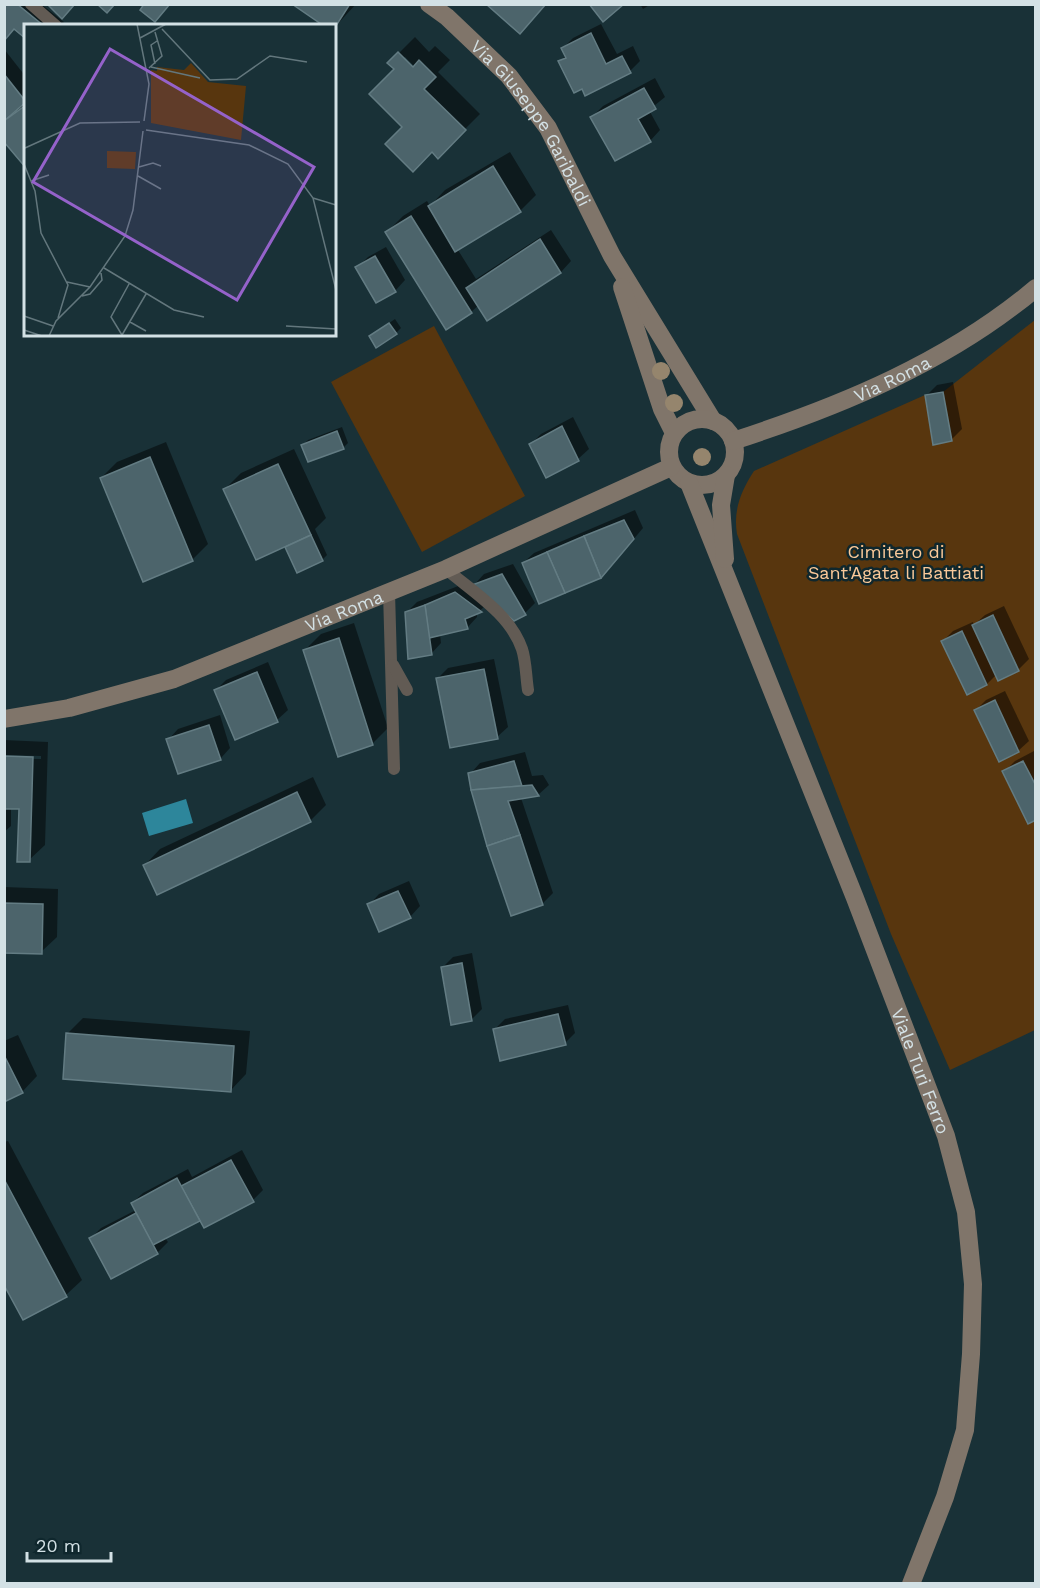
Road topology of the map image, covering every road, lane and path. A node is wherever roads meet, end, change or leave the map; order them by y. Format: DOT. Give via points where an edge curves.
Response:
graph roads {
  1 [pos="31,4"];
  2 [pos="429,4"];
  3 [pos="54,24"];
  4 [pos="612,256"];
  5 [pos="1035,288"];
  6 [pos="713,421"];
  7 [pos="674,433"];
  8 [pos="733,441"];
  9 [pos="671,467"];
  10 [pos="726,476"];
  11 [pos="689,483"];
  12 [pos="446,569"];
  13 [pos="726,576"];
  14 [pos="389,592"];
  15 [pos="392,661"];
  16 [pos="407,690"];
  17 [pos="528,690"];
  18 [pos="4,719"];
  19 [pos="394,769"];
  20 [pos="911,1584"];
  1 -- 3 [label="lane"];
  2 -- 4 [label="main road, Via Giuseppe Garibaldi" via="501,68 529,101 548,128"];
  4 -- 6 [label="main road"];
  4 -- 7 [label="main road" via="662,410"];
  5 -- 8 [label="main road, Via Roma" via="1002,316 932,360"];
  6 -- 7 [label="main road" via="687,422"];
  6 -- 8 [label="main road"];
  7 -- 9 [label="main road" via="668,450"];
  8 -- 10 [label="main road" via="734,459"];
  9 -- 11 [label="main road"];
  9 -- 12 [label="main road, Via Roma"];
  10 -- 11 [label="main road" via="712,484"];
  10 -- 13 [label="main road" via="721,505"];
  11 -- 13 [label="main road, Viale Turi Ferro"];
  12 -- 14 [label="main road, Via Roma"];
  12 -- 17 [label="lane" via="505,619 516,634 523,651"];
  13 -- 20 [label="main road, Viale Turi Ferro" via="946,1137 966,1212 973,1284 965,1430 934,1528"];
  14 -- 15 [label="lane"];
  14 -- 18 [label="main road, Via Roma" via="174,679 69,708"];
  15 -- 16 [label="lane"];
  15 -- 19 [label="lane"];
}
